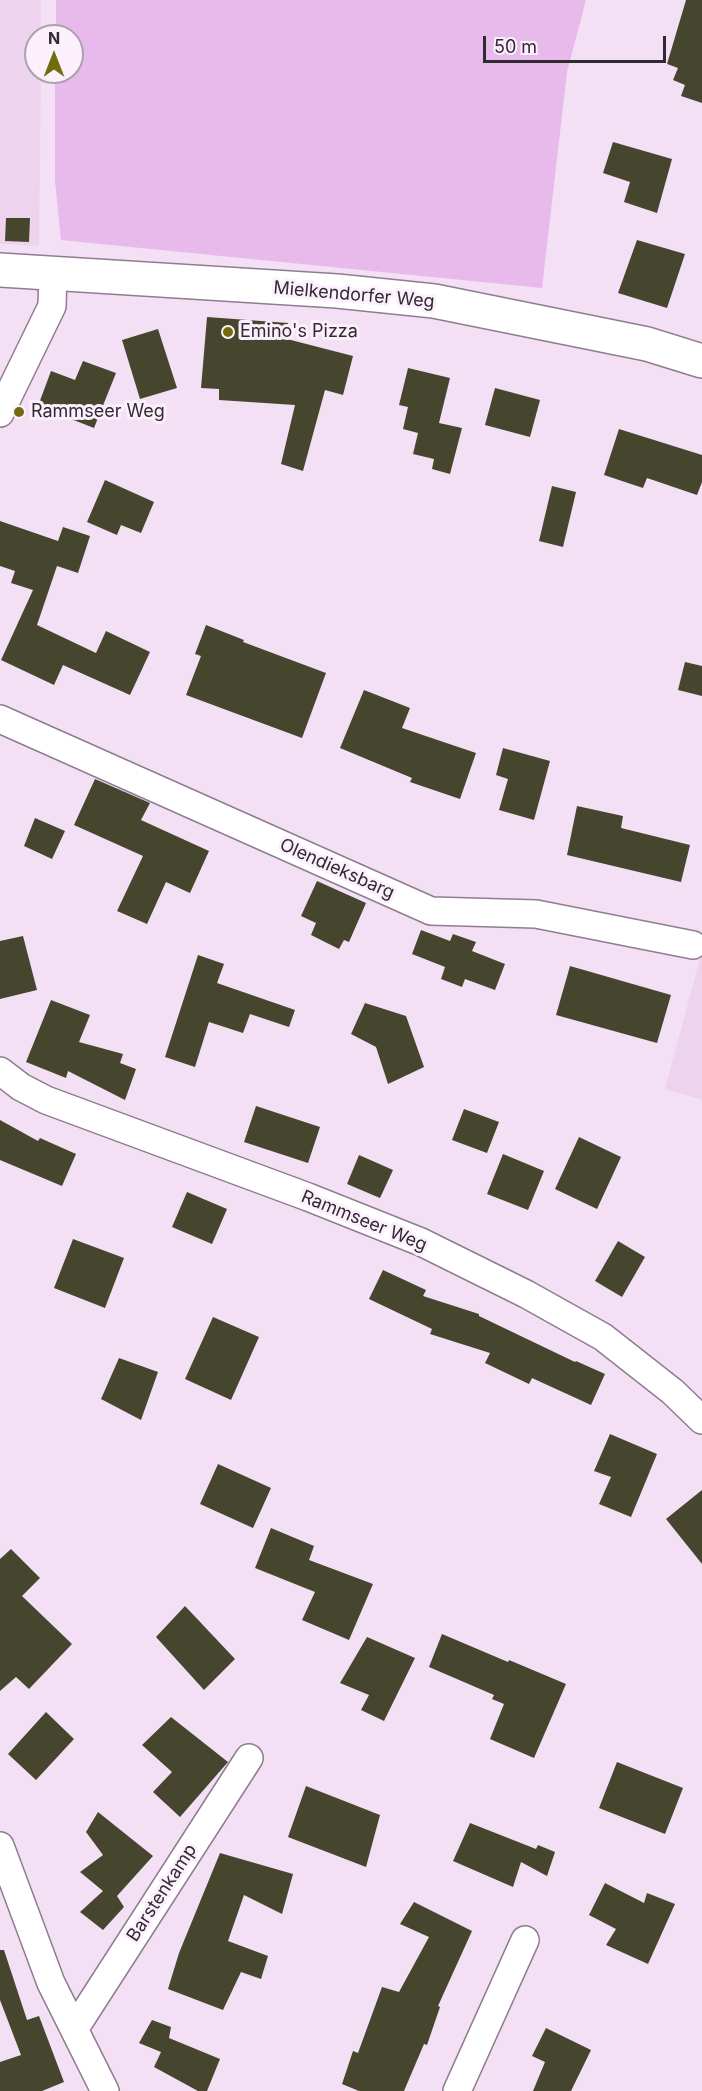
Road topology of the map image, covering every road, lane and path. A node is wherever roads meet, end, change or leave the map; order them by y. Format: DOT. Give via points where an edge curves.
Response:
graph roads {
  1 [pos="0,270"];
  2 [pos="53,273"];
  3 [pos="702,360"];
  4 [pos="0,413"];
  5 [pos="0,719"];
  6 [pos="693,945"];
  7 [pos="0,1071"];
  8 [pos="702,1420"];
  9 [pos="249,1758"];
  10 [pos="0,1846"];
  11 [pos="525,1940"];
  12 [pos="75,2028"];
  13 [pos="105,2091"];
  14 [pos="457,2091"];
  1 -- 2 [label="street, Mielkendorfer Weg"];
  2 -- 3 [label="street, Mielkendorfer Weg" via="434,301 636,342"];
  2 -- 4 [label="street" via="52,306"];
  5 -- 6 [label="street, Olendieksbarg" via="431,911 536,914"];
  7 -- 8 [label="street, Rammseer Weg" via="46,1100 421,1242 526,1294 603,1337"];
  9 -- 12 [label="street, Barstenkamp"];
  10 -- 12 [label="street" via="51,1983"];
  11 -- 14 [label="street"];
  12 -- 13 [label="street"];
}
